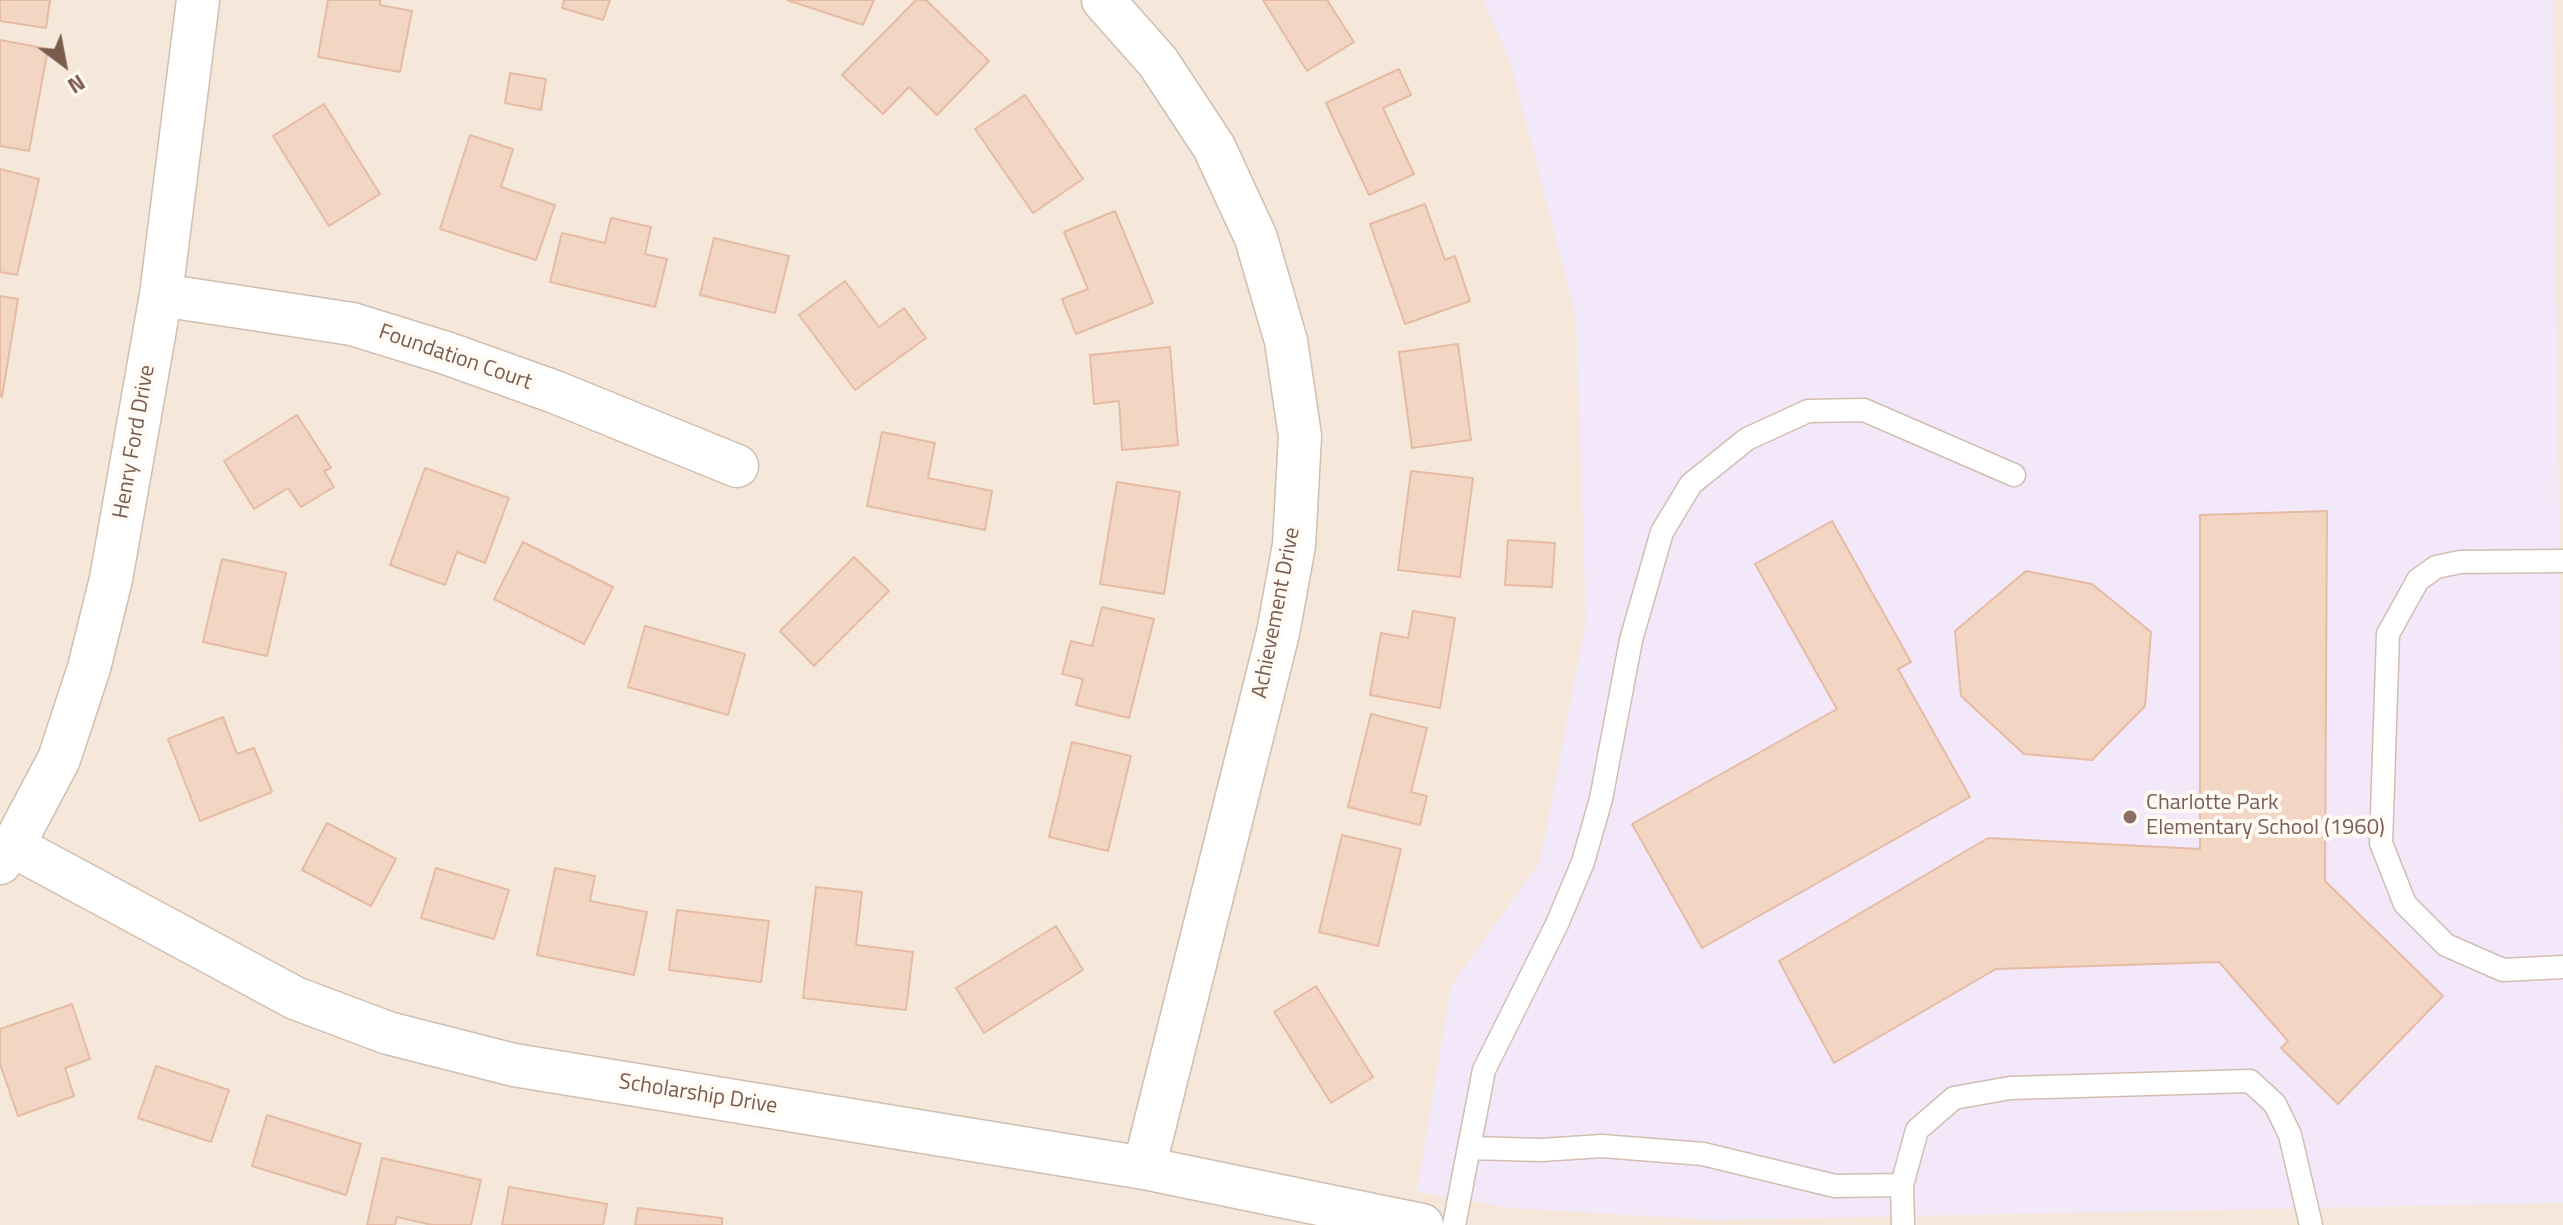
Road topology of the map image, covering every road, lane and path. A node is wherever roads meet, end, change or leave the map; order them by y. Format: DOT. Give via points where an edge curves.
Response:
graph roads {
  1 [pos="198,0"];
  2 [pos="1103,0"];
  3 [pos="161,295"];
  4 [pos="737,466"];
  5 [pos="2014,475"];
  6 [pos="2563,561"];
  7 [pos="6,855"];
  8 [pos="2563,967"];
  9 [pos="1469,1148"];
  10 [pos="1144,1168"];
  11 [pos="1902,1185"];
  12 [pos="1422,1225"];
  13 [pos="1454,1225"];
  14 [pos="1903,1225"];
  15 [pos="2311,1225"];
  1 -- 3 [label="street, Henry Ford Drive"];
  2 -- 10 [label="street, Achievement Drive" via="1158,62 1206,135 1256,238 1286,341 1300,436 1294,545 1278,633"];
  3 -- 4 [label="street, Foundation Court" via="352,324 555,392"];
  3 -- 7 [label="street, Henry Ford Drive" via="111,579 89,668 59,759"];
  5 -- 9 [label="lane" via="1864,410 1808,411 1747,439 1691,484 1662,532 1631,640 1601,799 1583,862 1484,1070"];
  6 -- 8 [label="lane" via="2460,562 2436,567 2418,580 2388,634 2381,843 2405,904 2446,945 2503,970"];
  7 -- 10 [label="street, Scholarship Drive" via="295,998 388,1033 514,1065"];
  9 -- 11 [label="lane" via="1602,1146 1703,1154 1835,1186"];
  9 -- 13 [label="lane"];
  10 -- 12 [label="street, Scholarship Drive"];
  11 -- 14 [label="lane"];
  11 -- 15 [label="lane" via="1917,1130 1954,1098 2010,1088 2250,1081 2275,1104 2290,1135"];
}
